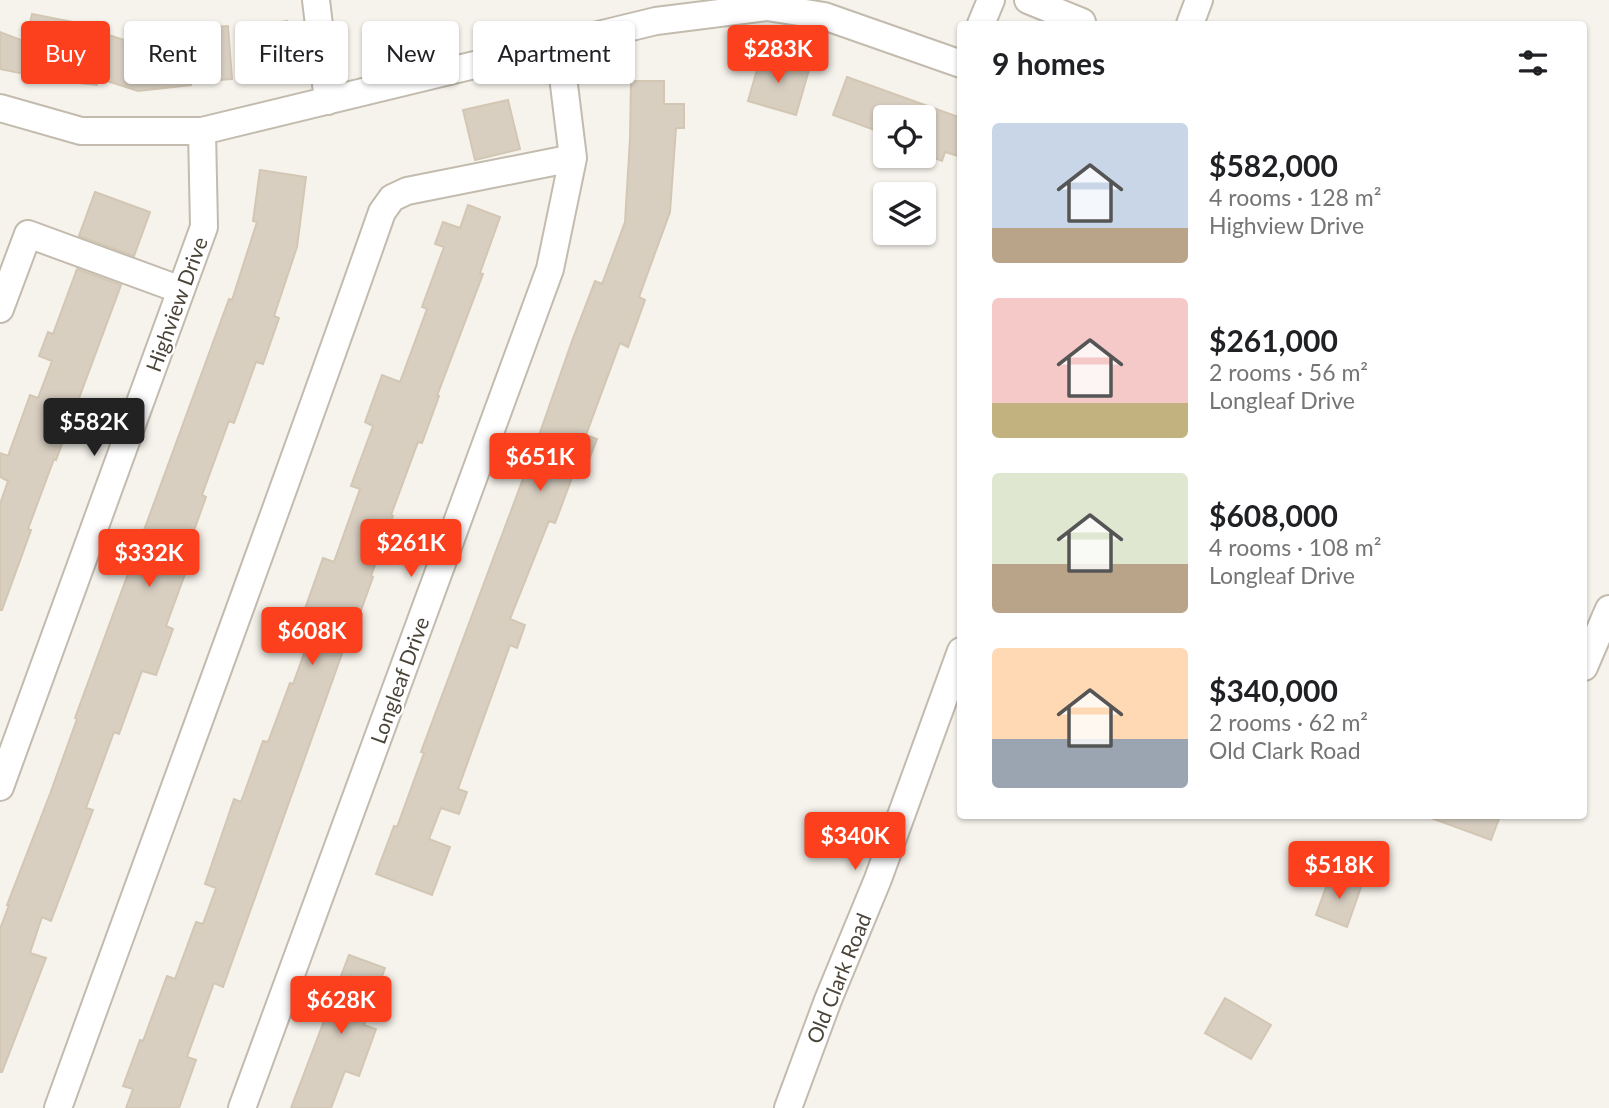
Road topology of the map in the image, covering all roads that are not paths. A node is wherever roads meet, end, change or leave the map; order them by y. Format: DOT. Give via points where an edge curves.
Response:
graph roads {
  1 [pos="316,0"];
  2 [pos="991,0"];
  3 [pos="1028,0"];
  4 [pos="1199,0"];
  5 [pos="746,5"];
  6 [pos="982,21"];
  7 [pos="1080,21"];
  8 [pos="1191,21"];
  9 [pos="635,26"];
  10 [pos="957,63"];
  11 [pos="473,65"];
  12 [pos="564,84"];
  13 [pos="328,101"];
  14 [pos="0,108"];
  15 [pos="202,131"];
  16 [pos="573,158"];
  17 [pos="181,290"];
  18 [pos="0,309"];
  19 [pos="1609,609"];
  20 [pos="1587,660"];
  21 [pos="957,662"];
  22 [pos="0,787"];
  23 [pos="58,1108"];
  24 [pos="242,1108"];
  25 [pos="788,1108"];
  1 -- 13 [label="street"];
  2 -- 6 [label="street"];
  3 -- 7 [label="street"];
  4 -- 8 [label="street"];
  5 -- 9 [label="street"];
  5 -- 10 [label="street" via="824,16"];
  11 -- 13 [label="street"];
  12 -- 16 [label="street, Longleaf Drive"];
  13 -- 15 [label="street"];
  14 -- 15 [label="street" via="81,131"];
  15 -- 17 [label="street, Highview Drive" via="204,227"];
  16 -- 23 [label="street" via="407,191 392,198 382,212"];
  16 -- 24 [label="street, Longleaf Drive" via="550,269"];
  17 -- 18 [label="street" via="28,234"];
  17 -- 22 [label="street, Highview Drive"];
  19 -- 20 [label="street"];
  21 -- 25 [label="street, Old Clark Road"];
}
